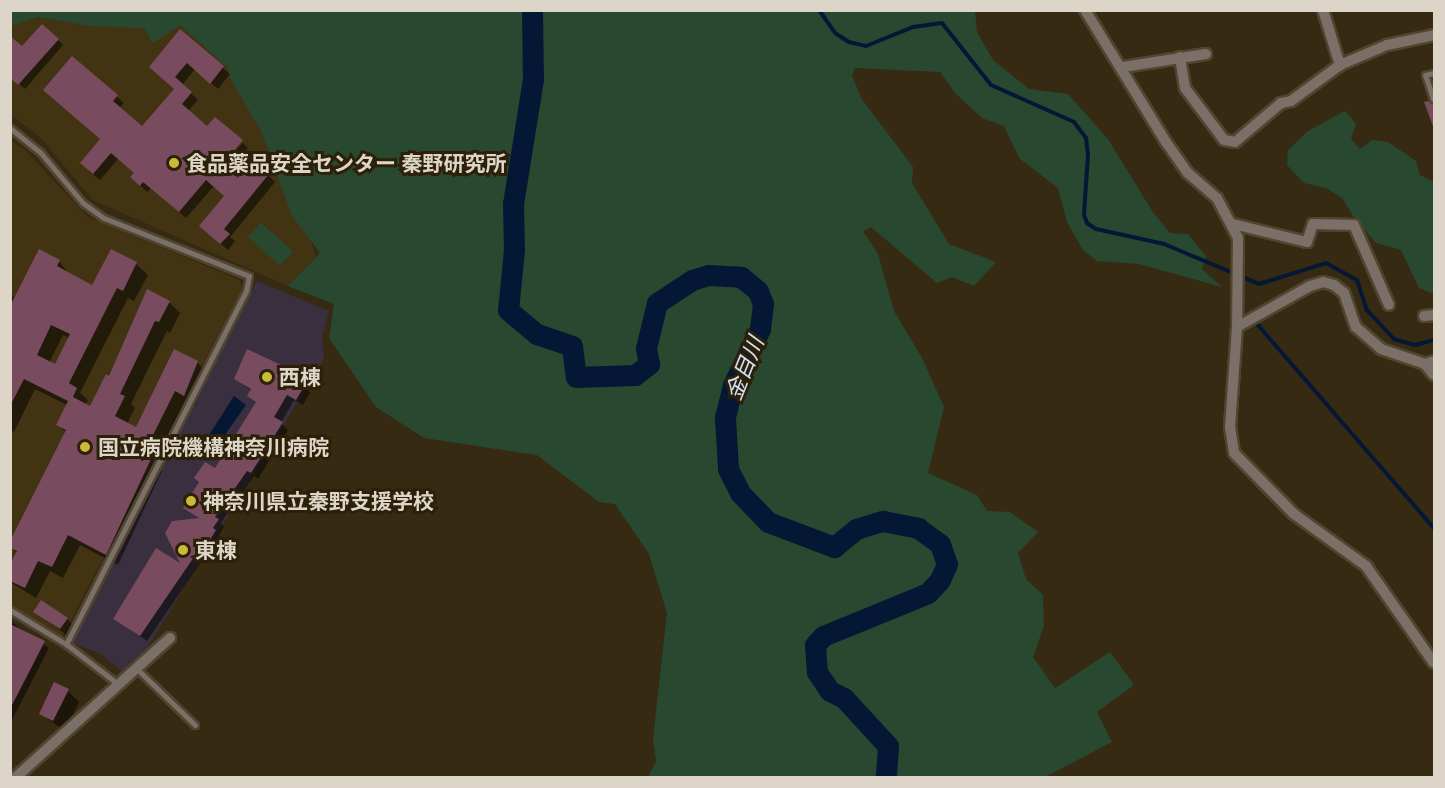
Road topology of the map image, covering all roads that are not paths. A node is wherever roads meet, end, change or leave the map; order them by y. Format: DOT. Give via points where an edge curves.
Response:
graph roads {
  1 [pos="1085,10"];
  2 [pos="1323,10"];
  3 [pos="1330,10"];
  4 [pos="1328,26"];
  5 [pos="1434,35"];
  6 [pos="1206,54"];
  7 [pos="1180,57"];
  8 [pos="1340,65"];
  9 [pos="1123,67"];
  10 [pos="1434,73"];
  11 [pos="1433,99"];
  12 [pos="10,128"];
  13 [pos="1233,224"];
  14 [pos="1389,305"];
  15 [pos="1237,327"];
  16 [pos="1430,362"];
  17 [pos="1434,375"];
  18 [pos="10,610"];
  19 [pos="170,638"];
  20 [pos="66,644"];
  21 [pos="1434,663"];
  22 [pos="136,668"];
  23 [pos="118,684"];
  24 [pos="195,725"];
  25 [pos="15,777"];
  1 -- 9 [label="street"];
  2 -- 4 [label="street"];
  3 -- 4 [label="street" via="1334,24"];
  4 -- 8 [label="street"];
  5 -- 8 [label="street" via="1387,45"];
  6 -- 7 [label="street"];
  7 -- 8 [label="street" via="1185,88 1224,140 1234,142 1281,103 1291,101"];
  7 -- 9 [label="street"];
  9 -- 13 [label="street" via="1182,165 1217,198"];
  10 -- 11 [label="lane" via="1425,75"];
  12 -- 20 [label="lane" via="40,152 83,203 104,218 249,276 246,291"];
  13 -- 14 [label="street" via="1307,242 1313,224 1354,225"];
  13 -- 15 [label="street" via="1239,264"];
  15 -- 16 [label="street" via="1310,285 1323,282 1344,293 1348,314 1356,327 1381,349"];
  15 -- 21 [label="street" via="1230,427 1234,453 1240,454 1294,514 1366,566"];
  16 -- 17 [label="street"];
  18 -- 20 [label="lane"];
  19 -- 22 [label="street"];
  20 -- 23 [label="lane"];
  22 -- 23 [label="street"];
  22 -- 24 [label="lane"];
  23 -- 25 [label="street"];
}
